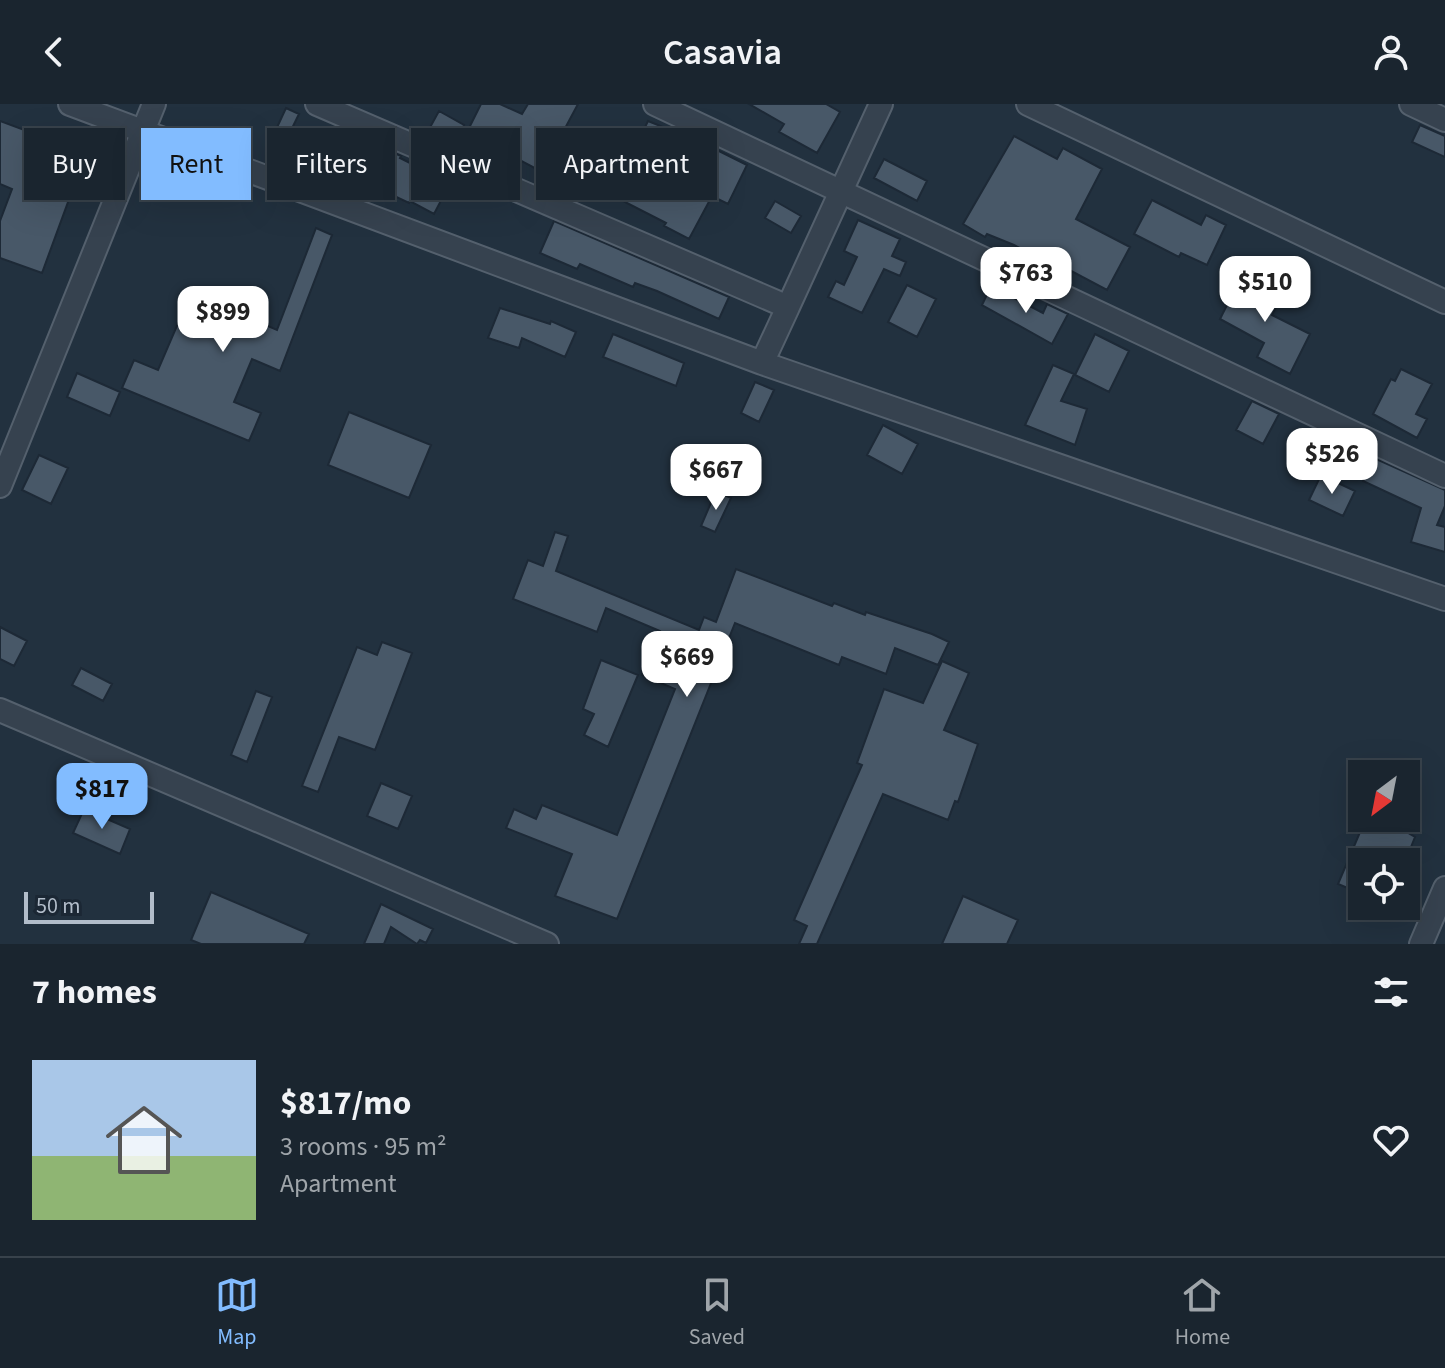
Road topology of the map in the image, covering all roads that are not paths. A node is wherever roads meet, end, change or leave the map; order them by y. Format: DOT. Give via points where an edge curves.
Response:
graph roads {
  1 [pos="70,104"];
  2 [pos="154,104"];
  3 [pos="317,104"];
  4 [pos="655,104"];
  5 [pos="881,104"];
  6 [pos="1028,104"];
  7 [pos="1411,104"];
  8 [pos="1445,120"];
  9 [pos="145,128"];
  10 [pos="141,131"];
  11 [pos="141,137"];
  12 [pos="251,172"];
  13 [pos="840,193"];
  14 [pos="1445,302"];
  15 [pos="788,307"];
  16 [pos="762,363"];
  17 [pos="1445,476"];
  18 [pos="0,486"];
  19 [pos="1445,599"];
  20 [pos="0,710"];
  21 [pos="1445,888"];
  22 [pos="547,944"];
  23 [pos="1421,944"];
  1 -- 10 [label="street"];
  2 -- 9 [label="street"];
  3 -- 15 [label="street"];
  4 -- 13 [label="street"];
  5 -- 13 [label="street"];
  6 -- 14 [label="street"];
  7 -- 8 [label="street"];
  11 -- 18 [label="street"];
  12 -- 16 [label="street"];
  13 -- 15 [label="street"];
  13 -- 17 [label="street"];
  15 -- 16 [label="street"];
  16 -- 19 [label="street"];
  20 -- 22 [label="street"];
  21 -- 23 [label="street"];
}
